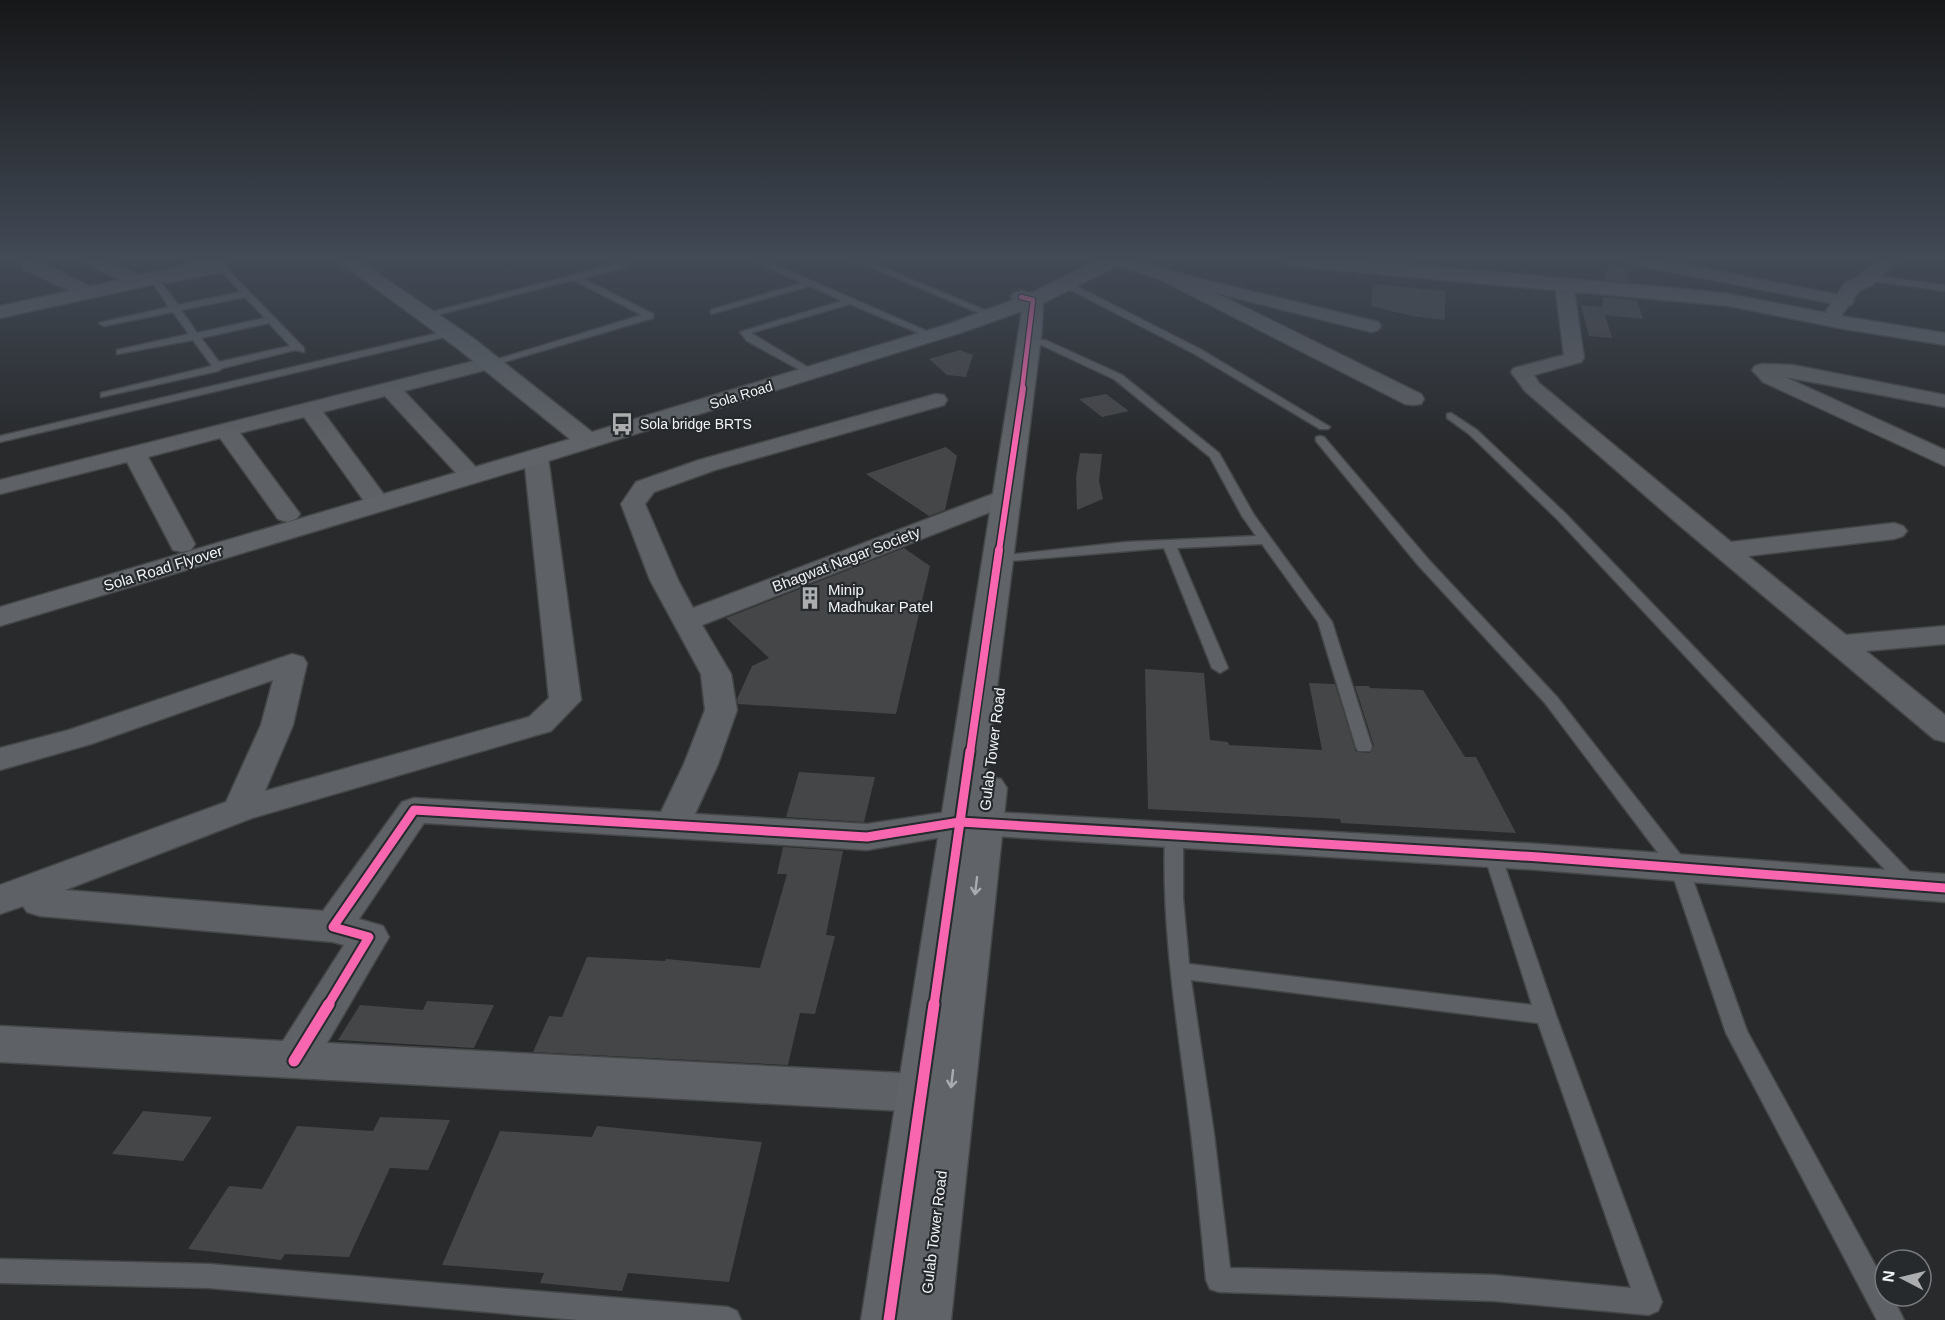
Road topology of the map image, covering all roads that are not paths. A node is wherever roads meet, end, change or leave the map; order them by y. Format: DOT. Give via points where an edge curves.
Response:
graph roads {
  1 [pos="111,322"];
  2 [pos="187,322"];
  3 [pos="263,322"];
  4 [pos="272,322"];
  5 [pos="435,322"];
  6 [pos="631,322"];
  7 [pos="781,322"];
  8 [pos="900,322"];
  9 [pos="953,322"];
  10 [pos="972,322"];
  11 [pos="1033,322"];
  12 [pos="1041,322"];
  13 [pos="1144,322"];
  14 [pos="1258,322"];
  15 [pos="1353,322"];
  16 [pos="1570,322"];
  17 [pos="1872,322"];
  18 [pos="1879,322"];
  19 [pos="104,323"];
  20 [pos="1371,326"];
  21 [pos="924,332"];
  22 [pos="451,333"];
  23 [pos="1945,334"];
  24 [pos="197,336"];
  25 [pos="1945,339"];
  26 [pos="1042,342"];
  27 [pos="121,352"];
  28 [pos="490,363"];
  29 [pos="217,366"];
  30 [pos="804,368"];
  31 [pos="390,388"];
  32 [pos="105,394"];
  33 [pos="1413,399"];
  34 [pos="936,400"];
  35 [pos="1945,401"];
  36 [pos="310,409"];
  37 [pos="1451,416"];
  38 [pos="226,430"];
  39 [pos="583,438"];
  40 [pos="0,439"];
  41 [pos="134,453"];
  42 [pos="536,457"];
  43 [pos="1945,459"];
  44 [pos="465,469"];
  45 [pos="0,487"];
  46 [pos="374,496"];
  47 [pos="1007,497"];
  48 [pos="325,514"];
  49 [pos="293,519"];
  50 [pos="1894,531"];
  51 [pos="1265,540"];
  52 [pos="182,544"];
  53 [pos="1169,544"];
  54 [pos="1726,551"];
  55 [pos="1015,558"];
  56 [pos="0,598"];
  57 [pos="0,603"];
  58 [pos="0,616"];
  59 [pos="685,621"];
  60 [pos="0,630"];
  61 [pos="1945,635"];
  62 [pos="1839,645"];
  63 [pos="1220,668"];
  64 [pos="1945,732"];
  65 [pos="1364,747"];
  66 [pos="0,759"];
  67 [pos="240,810"];
  68 [pos="972,823"];
  69 [pos="673,825"];
  70 [pos="1174,836"];
  71 [pos="1493,854"];
  72 [pos="1680,868"];
  73 [pos="1928,887"];
  74 [pos="0,900"];
  75 [pos="40,902"];
  76 [pos="333,927"];
  77 [pos="1179,971"];
  78 [pos="1546,1015"];
  79 [pos="0,1044"];
  80 [pos="294,1061"];
  81 [pos="922,1093"];
  82 [pos="0,1271"];
  83 [pos="728,1320"];
  84 [pos="890,1320"];
  85 [pos="923,1320"];
  86 [pos="1891,1320"];
  1 -- 19 [label="lane"];
  2 -- 24 [label="lane"];
  3 -- 24 [label="lane"];
  4 -- 29 [label="lane" via="298,349"];
  5 -- 22 [label="street"];
  6 -- 28 [label="lane"];
  7 -- 30 [label="lane" via="745,332 750,339"];
  8 -- 21 [label="lane"];
  9 -- 21 [label="street, Sola Road"];
  10 -- 39 [label="street, Sola Road"];
  11 -- 47 [label="street"];
  12 -- 26 [label="street, Gulab Tower Road"];
  13 -- 72 [label="lane" via="1257,385 1322,433 1423,562 1551,700"];
  14 -- 33 [label="street"];
  15 -- 20 [label="street"];
  16 -- 54 [label="street" via="1574,358 1521,372 1532,387"];
  17 -- 25 [label="street"];
  18 -- 23 [label="street"];
  21 -- 30 [label="street, Sola Road"];
  22 -- 28 [label="street"];
  22 -- 40 [label="lane"];
  24 -- 27 [label="lane"];
  24 -- 29 [label="lane"];
  26 -- 51 [label="lane" via="1118,377 1215,454"];
  26 -- 55 [label="street, Gulab Tower Road"];
  28 -- 31 [label="street"];
  28 -- 39 [label="street"];
  29 -- 32 [label="lane" via="203,373"];
  30 -- 39 [label="street, Sola Road"];
  31 -- 36 [label="street"];
  31 -- 44 [label="street"];
  34 -- 59 [label="street" via="707,465 645,487 633,504"];
  35 -- 43 [label="street" via="1793,371 1762,370 1770,378"];
  36 -- 38 [label="street"];
  36 -- 46 [label="street"];
  37 -- 73 [label="lane" via="1562,517"];
  38 -- 41 [label="street"];
  38 -- 49 [label="street"];
  39 -- 42 [label="street, Sola Road"];
  39 -- 44 [label="street, Sola Road"];
  41 -- 45 [label="street"];
  41 -- 52 [label="street"];
  42 -- 48 [label="street, Sola Road"];
  42 -- 67 [label="street" via="565,700 540,724"];
  44 -- 46 [label="street, Sola Road"];
  46 -- 48 [label="street, Sola Road"];
  47 -- 59 [label="street, Bhagwat Nagar Society"];
  47 -- 68 [label="street"];
  48 -- 49 [label="street"];
  48 -- 60 [label="street" via="297,537"];
  49 -- 52 [label="street"];
  49 -- 57 [label="street, Sola Road Flyover"];
  49 -- 58 [label="street, Sola Road Flyover"];
  50 -- 54 [label="street"];
  51 -- 53 [label="lane"];
  51 -- 65 [label="lane" via="1325,622"];
  52 -- 56 [label="street"];
  53 -- 55 [label="lane"];
  53 -- 63 [label="lane"];
  54 -- 62 [label="street"];
  55 -- 68 [label="street, Gulab Tower Road"];
  59 -- 69 [label="street" via="716,674 721,710"];
  61 -- 62 [label="street"];
  62 -- 64 [label="street"];
  66 -- 67 [label="street" via="80,736 292,663 277,725"];
  67 -- 74 [label="street"];
  68 -- 69 [label="street" via="867,837"];
  68 -- 70 [label="street"];
  68 -- 81 [label="street"];
  68 -- 85 [label="street, Gulab Tower Road, one-way"];
  69 -- 76 [label="street" via="414,810"];
  70 -- 71 [label="street"];
  70 -- 77 [label="lane" via="1172,865"];
  71 -- 72 [label="street"];
  71 -- 78 [label="lane"];
  72 -- 73 [label="street"];
  72 -- 86 [label="lane" via="1737,1033"];
  75 -- 76 [label="street"];
  76 -- 80 [label="street" via="369,937"];
  77 -- 78 [label="lane"];
  77 -- 78 [label="lane" via="1219,1280 1494,1288 1649,1302"];
  79 -- 80 [label="street"];
  80 -- 81 [label="street"];
  81 -- 84 [label="street"];
  82 -- 83 [label="lane" via="208,1276"];
}
